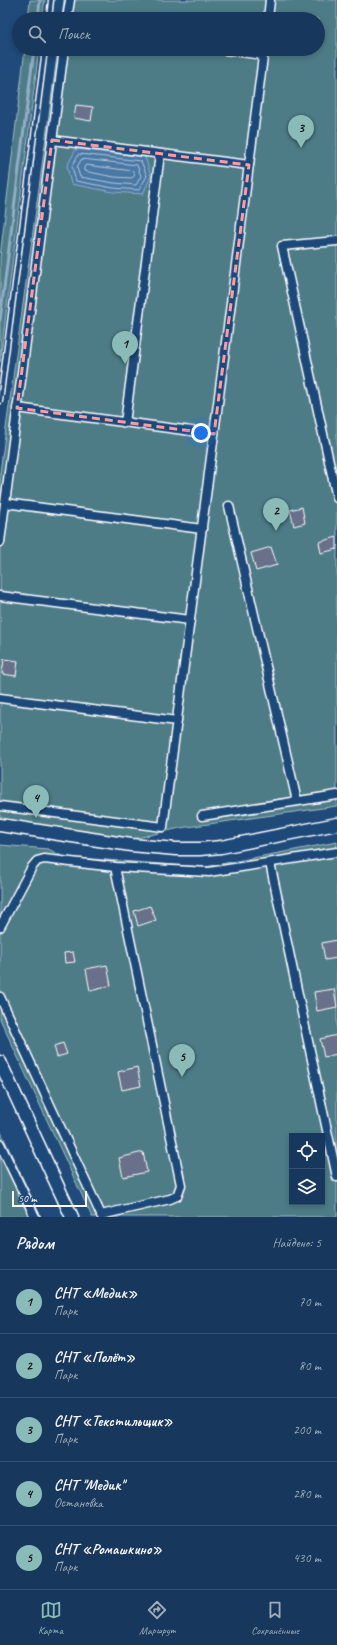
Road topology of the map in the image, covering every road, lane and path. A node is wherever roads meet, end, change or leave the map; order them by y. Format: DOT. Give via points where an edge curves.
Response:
graph roads {
  1 [pos="51,0"];
  2 [pos="70,0"];
  3 [pos="270,0"];
  4 [pos="50,12"];
  5 [pos="68,12"];
  6 [pos="269,12"];
  7 [pos="44,56"];
  8 [pos="63,56"];
  9 [pos="263,56"];
  10 [pos="52,140"];
  11 [pos="160,154"];
  12 [pos="249,165"];
  13 [pos="337,241"];
  14 [pos="0,400"];
  15 [pos="17,408"];
  16 [pos="126,423"];
  17 [pos="214,434"];
  18 [pos="337,498"];
  19 [pos="5,503"];
  20 [pos="229,506"];
  21 [pos="202,529"];
  22 [pos="0,542"];
  23 [pos="0,596"];
  24 [pos="190,620"];
  25 [pos="0,698"];
  26 [pos="177,721"];
  27 [pos="337,795"];
  28 [pos="297,801"];
  29 [pos="0,806"];
  30 [pos="202,816"];
  31 [pos="337,824"];
  32 [pos="0,825"];
  33 [pos="337,852"];
  34 [pos="270,863"];
  35 [pos="115,867"];
  36 [pos="0,927"];
  37 [pos="0,997"];
  38 [pos="0,1062"];
  39 [pos="0,1144"];
  40 [pos="337,1177"];
  41 [pos="101,1216"];
  42 [pos="34,1217"];
  43 [pos="72,1217"];
  1 -- 4 [label="lane"];
  2 -- 5 [label="street"];
  3 -- 6 [label="street"];
  7 -- 14 [label="lane"];
  8 -- 10 [label="street"];
  9 -- 12 [label="street"];
  10 -- 11 [label="street"];
  10 -- 15 [label="street"];
  11 -- 12 [label="street"];
  11 -- 16 [label="street"];
  12 -- 17 [label="street"];
  13 -- 18 [label="street" via="282,246"];
  15 -- 16 [label="street"];
  15 -- 19 [label="street"];
  16 -- 17 [label="street"];
  17 -- 21 [label="street"];
  19 -- 21 [label="street"];
  19 -- 22 [label="street"];
  20 -- 28 [label="street"];
  21 -- 24 [label="street"];
  23 -- 24 [label="street"];
  24 -- 26 [label="street"];
  25 -- 26 [label="street"];
  26 -- 29 [label="street" via="163,827"];
  27 -- 28 [label="street"];
  28 -- 30 [label="street"];
  31 -- 32 [label="street" via="200,849 131,845"];
  33 -- 34 [label="street"];
  34 -- 35 [label="street" via="209,872"];
  34 -- 40 [label="street"];
  35 -- 36 [label="street" via="51,859 37,862"];
  35 -- 41 [label="street" via="181,1185 177,1196 170,1199"];
  37 -- 41 [label="street"];
  38 -- 43 [label="street"];
  39 -- 42 [label="street"];
}
